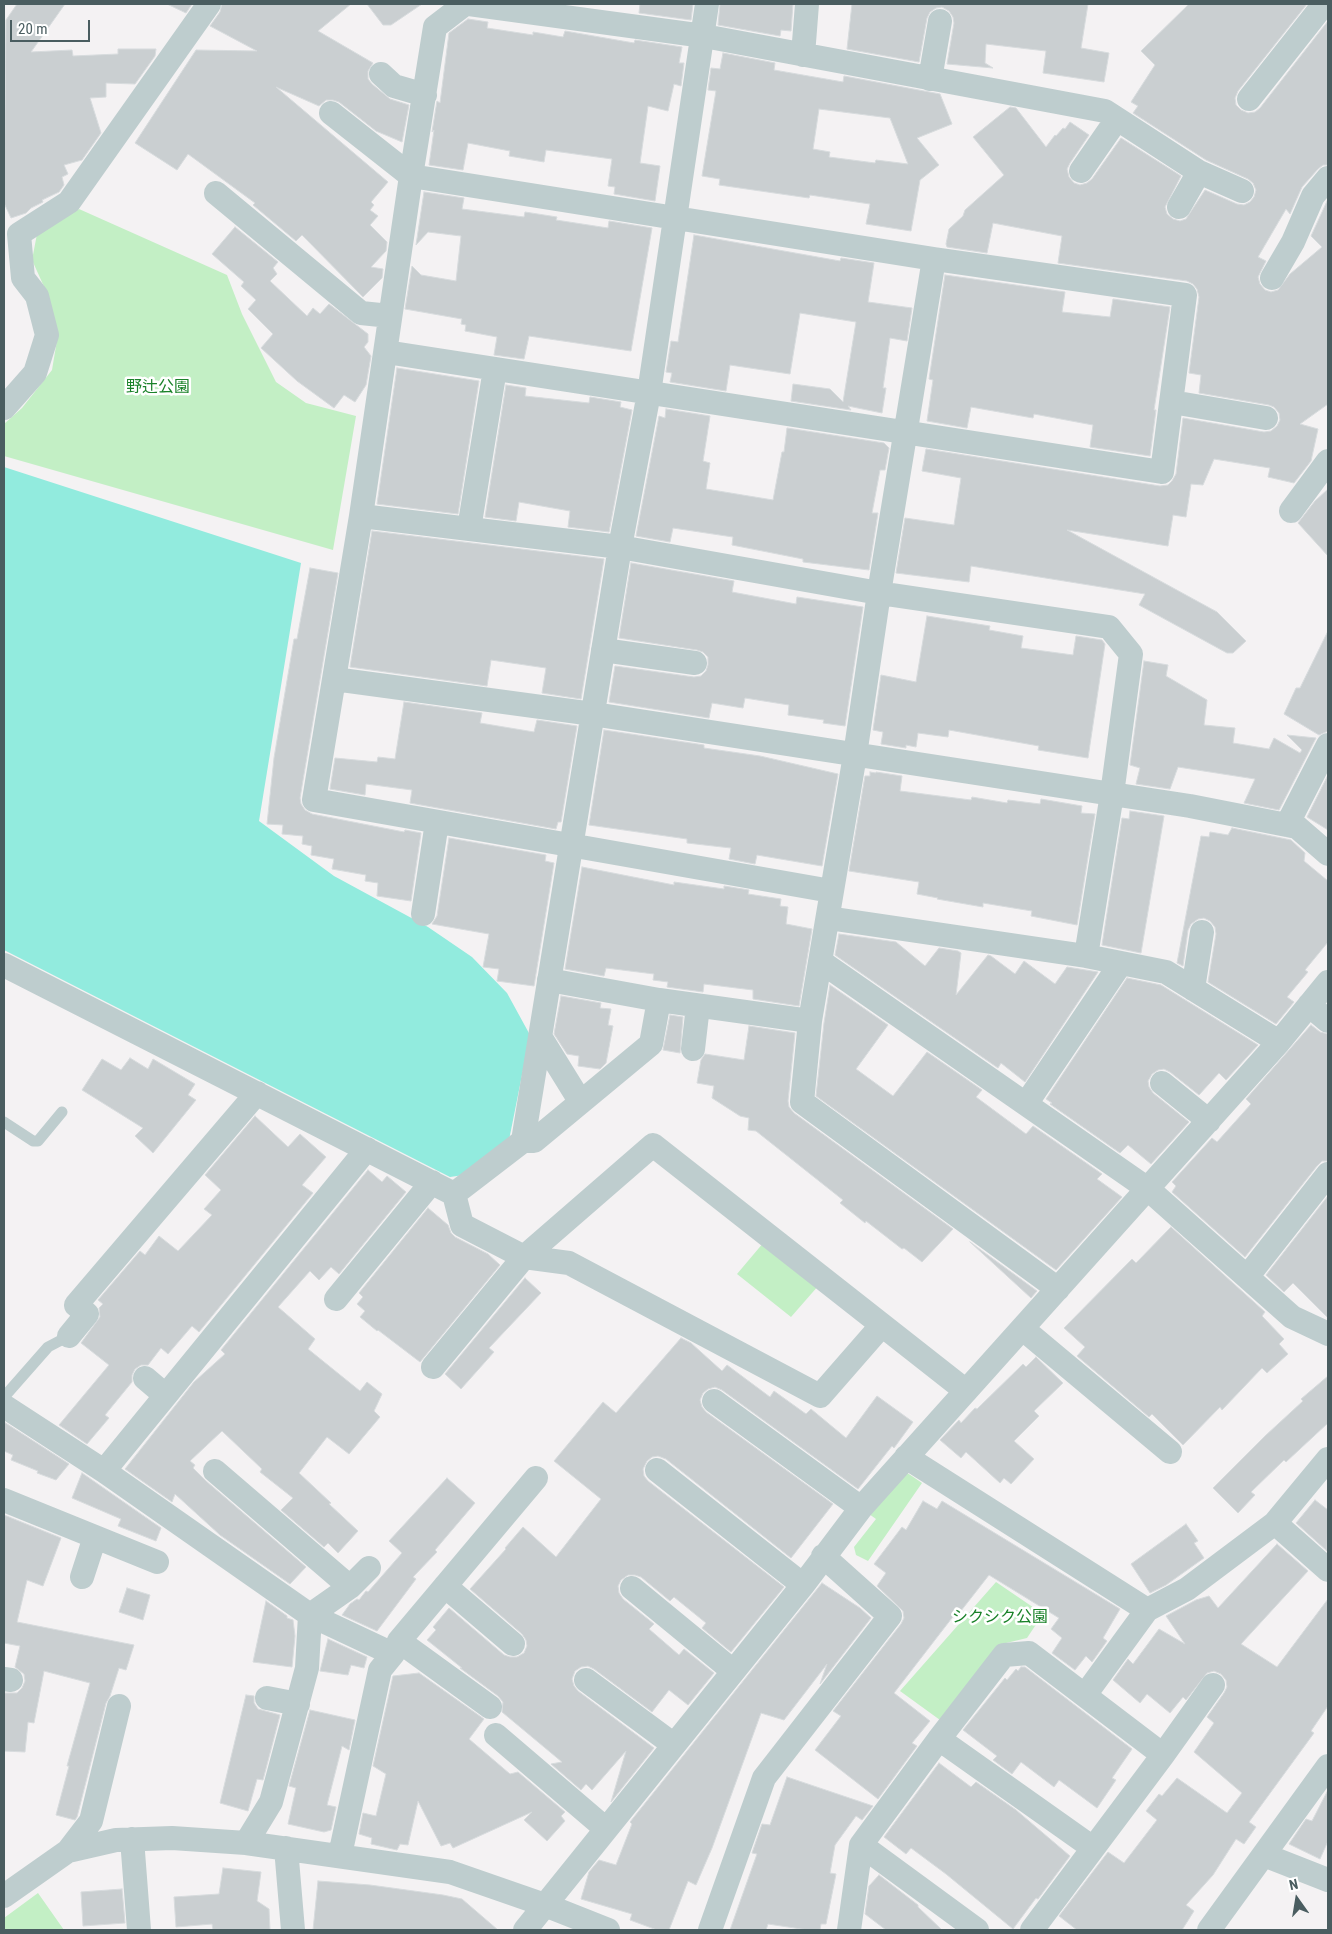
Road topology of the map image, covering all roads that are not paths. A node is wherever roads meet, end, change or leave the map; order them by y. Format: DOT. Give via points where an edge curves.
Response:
graph roads {
  1 [pos="209,4"];
  2 [pos="467,4"];
  3 [pos="707,4"];
  4 [pos="807,4"];
  5 [pos="1324,4"];
  6 [pos="940,21"];
  7 [pos="704,36"];
  8 [pos="803,55"];
  9 [pos="381,74"];
  10 [pos="930,79"];
  11 [pos="425,95"];
  12 [pos="1249,99"];
  13 [pos="331,113"];
  14 [pos="1117,119"];
  15 [pos="1080,171"];
  16 [pos="1199,172"];
  17 [pos="411,176"];
  18 [pos="1328,178"];
  19 [pos="1242,192"];
  20 [pos="216,193"];
  21 [pos="1179,207"];
  22 [pos="676,216"];
  23 [pos="12,239"];
  24 [pos="934,259"];
  25 [pos="1272,278"];
  26 [pos="390,316"];
  27 [pos="386,352"];
  28 [pos="495,369"];
  29 [pos="649,393"];
  30 [pos="1172,402"];
  31 [pos="4,408"];
  32 [pos="1266,418"];
  33 [pos="906,432"];
  34 [pos="1324,475"];
  35 [pos="1291,511"];
  36 [pos="361,516"];
  37 [pos="469,529"];
  38 [pos="620,547"];
  39 [pos="879,593"];
  40 [pos="603,650"];
  41 [pos="696,663"];
  42 [pos="334,679"];
  43 [pos="592,714"];
  44 [pos="1328,745"];
  45 [pos="855,755"];
  46 [pos="1112,794"];
  47 [pos="437,822"];
  48 [pos="1287,825"];
  49 [pos="571,846"];
  50 [pos="1328,854"];
  51 [pos="831,890"];
  52 [pos="422,914"];
  53 [pos="828,918"];
  54 [pos="1202,932"];
  55 [pos="1086,956"];
  56 [pos="820,961"];
  57 [pos="1121,963"];
  58 [pos="4,965"];
  59 [pos="549,980"];
  60 [pos="1328,982"];
  61 [pos="1193,989"];
  62 [pos="659,1000"];
  63 [pos="1310,1005"];
  64 [pos="698,1006"];
  65 [pos="810,1021"];
  66 [pos="1328,1022"];
  67 [pos="541,1038"];
  68 [pos="1279,1042"];
  69 [pos="693,1049"];
  70 [pos="1162,1083"];
  71 [pos="256,1093"];
  72 [pos="580,1101"];
  73 [pos="1026,1104"];
  74 [pos="62,1112"];
  75 [pos="1209,1121"];
  76 [pos="4,1122"];
  77 [pos="524,1141"];
  78 [pos="367,1149"];
  79 [pos="1328,1174"];
  80 [pos="432,1182"];
  81 [pos="1148,1189"];
  82 [pos="454,1194"];
  83 [pos="524,1257"];
  84 [pos="1247,1277"];
  85 [pos="1058,1289"];
  86 [pos="336,1299"];
  87 [pos="882,1325"];
  88 [pos="1023,1329"];
  89 [pos="1328,1334"];
  90 [pos="68,1336"];
  91 [pos="434,1367"];
  92 [pos="145,1378"];
  93 [pos="966,1392"];
  94 [pos="165,1395"];
  95 [pos="4,1397"];
  96 [pos="714,1401"];
  97 [pos="4,1406"];
  98 [pos="1170,1452"];
  99 [pos="906,1457"];
  100 [pos="1328,1460"];
  101 [pos="104,1470"];
  102 [pos="657,1470"];
  103 [pos="215,1471"];
  104 [pos="536,1478"];
  105 [pos="4,1500"];
  106 [pos="861,1508"];
  107 [pos="1275,1524"];
  108 [pos="95,1537"];
  109 [pos="823,1556"];
  110 [pos="157,1562"];
  111 [pos="369,1568"];
  112 [pos="1328,1570"];
  113 [pos="82,1577"];
  114 [pos="803,1585"];
  115 [pos="445,1586"];
  116 [pos="350,1587"];
  117 [pos="632,1588"];
  118 [pos="1146,1610"];
  119 [pos="310,1615"];
  120 [pos="513,1644"];
  121 [pos="396,1648"];
  122 [pos="733,1671"];
  123 [pos="586,1680"];
  124 [pos="1213,1684"];
  125 [pos="1085,1694"];
  126 [pos="267,1698"];
  127 [pos="298,1704"];
  128 [pos="119,1706"];
  129 [pos="490,1707"];
  130 [pos="496,1735"];
  131 [pos="939,1739"];
  132 [pos="674,1745"];
  133 [pos="1163,1754"];
  134 [pos="1328,1766"];
  135 [pos="606,1829"];
  136 [pos="132,1839"];
  137 [pos="246,1842"];
  138 [pos="861,1845"];
  139 [pos="286,1848"];
  140 [pos="1093,1848"];
  141 [pos="68,1851"];
  142 [pos="340,1855"];
  143 [pos="1264,1855"];
  144 [pos="1328,1880"];
  145 [pos="4,1896"];
  146 [pos="545,1905"];
  147 [pos="139,1930"];
  148 [pos="293,1930"];
  149 [pos="525,1930"];
  150 [pos="608,1930"];
  151 [pos="710,1930"];
  152 [pos="849,1930"];
  153 [pos="976,1930"];
  154 [pos="1032,1930"];
  155 [pos="1209,1930"];
  1 -- 23 [label="street" via="69,202"];
  2 -- 7 [label="street"];
  2 -- 11 [label="street" via="435,27"];
  3 -- 7 [label="street"];
  4 -- 8 [label="street"];
  5 -- 12 [label="street"];
  6 -- 10 [label="street"];
  7 -- 8 [label="street"];
  7 -- 22 [label="street"];
  8 -- 10 [label="street"];
  9 -- 11 [label="street" via="394,86"];
  10 -- 14 [label="street" via="1106,111"];
  11 -- 17 [label="street"];
  13 -- 17 [label="street"];
  14 -- 15 [label="street"];
  14 -- 16 [label="street"];
  16 -- 19 [label="street"];
  16 -- 21 [label="street"];
  17 -- 22 [label="street"];
  17 -- 26 [label="street"];
  18 -- 25 [label="street" via="1313,196"];
  20 -- 26 [label="street" via="361,313"];
  22 -- 24 [label="street"];
  22 -- 29 [label="street"];
  23 -- 31 [label="street" via="23,278 37,296 47,335 35,373"];
  24 -- 30 [label="street" via="1186,295"];
  24 -- 33 [label="street"];
  26 -- 27 [label="street"];
  27 -- 28 [label="street"];
  27 -- 36 [label="street"];
  28 -- 29 [label="street"];
  28 -- 37 [label="street"];
  29 -- 33 [label="street"];
  29 -- 38 [label="street"];
  30 -- 32 [label="street"];
  30 -- 33 [label="street" via="1162,472"];
  33 -- 39 [label="street"];
  34 -- 35 [label="street"];
  36 -- 37 [label="street"];
  36 -- 42 [label="street"];
  37 -- 38 [label="street"];
  38 -- 39 [label="street"];
  38 -- 40 [label="street"];
  39 -- 45 [label="street"];
  39 -- 46 [label="street" via="1109,627 1132,654"];
  40 -- 41 [label="street"];
  40 -- 43 [label="street"];
  42 -- 43 [label="street"];
  42 -- 47 [label="street" via="314,800"];
  43 -- 45 [label="street"];
  43 -- 49 [label="street"];
  44 -- 48 [label="street"];
  45 -- 46 [label="street"];
  45 -- 51 [label="street"];
  46 -- 48 [label="street"];
  46 -- 55 [label="street"];
  47 -- 49 [label="street"];
  47 -- 52 [label="street"];
  48 -- 50 [label="street" via="1297,827"];
  49 -- 51 [label="street"];
  49 -- 59 [label="street"];
  51 -- 53 [label="street"];
  53 -- 55 [label="street"];
  53 -- 56 [label="street"];
  54 -- 61 [label="street"];
  55 -- 57 [label="street"];
  56 -- 65 [label="street"];
  56 -- 73 [label="street"];
  57 -- 61 [label="street" via="1166,972"];
  57 -- 73 [label="street"];
  58 -- 71 [label="street"];
  59 -- 62 [label="street"];
  59 -- 67 [label="street"];
  60 -- 63 [label="street"];
  61 -- 68 [label="street"];
  62 -- 64 [label="street"];
  62 -- 72 [label="street" via="651,1044"];
  63 -- 66 [label="street"];
  63 -- 68 [label="street"];
  64 -- 65 [label="street"];
  64 -- 69 [label="street"];
  65 -- 85 [label="street" via="802,1102"];
  67 -- 72 [label="street"];
  67 -- 77 [label="street"];
  68 -- 75 [label="street"];
  70 -- 75 [label="street"];
  71 -- 78 [label="street"];
  71 -- 90 [label="street" via="76,1305 87,1314"];
  72 -- 77 [label="street" via="534,1141"];
  73 -- 81 [label="street"];
  74 -- 76 [label="lane" via="38,1141"];
  75 -- 81 [label="street"];
  77 -- 82 [label="street"];
  78 -- 80 [label="street"];
  78 -- 94 [label="street" via="240,1287"];
  79 -- 84 [label="street"];
  80 -- 82 [label="street"];
  80 -- 86 [label="street"];
  81 -- 84 [label="street"];
  81 -- 85 [label="street"];
  82 -- 83 [label="street" via="462,1225"];
  83 -- 87 [label="street" via="568,1262 820,1396"];
  83 -- 87 [label="street" via="653,1145"];
  83 -- 91 [label="street"];
  84 -- 89 [label="street" via="1292,1317"];
  85 -- 88 [label="street"];
  87 -- 93 [label="street"];
  88 -- 93 [label="street"];
  88 -- 98 [label="street"];
  90 -- 95 [label="lane" via="48,1347"];
  92 -- 94 [label="street"];
  93 -- 99 [label="street"];
  94 -- 101 [label="street"];
  96 -- 106 [label="street"];
  97 -- 101 [label="street"];
  99 -- 106 [label="street"];
  99 -- 118 [label="street"];
  100 -- 107 [label="street"];
  101 -- 119 [label="street"];
  102 -- 114 [label="street"];
  103 -- 116 [label="street"];
  104 -- 115 [label="street"];
  105 -- 108 [label="street"];
  106 -- 109 [label="street"];
  107 -- 112 [label="street"];
  107 -- 118 [label="street" via="1187,1589"];
  108 -- 110 [label="street"];
  108 -- 113 [label="street"];
  109 -- 114 [label="street"];
  109 -- 151 [label="street" via="890,1616 764,1778"];
  111 -- 116 [label="street"];
  114 -- 122 [label="street"];
  115 -- 120 [label="street"];
  115 -- 121 [label="street"];
  116 -- 119 [label="street"];
  117 -- 122 [label="street"];
  118 -- 125 [label="street"];
  119 -- 121 [label="street"];
  119 -- 127 [label="street" via="307,1668"];
  121 -- 129 [label="street"];
  121 -- 142 [label="street" via="380,1670"];
  122 -- 132 [label="street"];
  123 -- 132 [label="street"];
  124 -- 133 [label="street"];
  125 -- 131 [label="street" via="1029,1653 1004,1655"];
  125 -- 133 [label="street"];
  126 -- 127 [label="street"];
  127 -- 137 [label="street" via="272,1802"];
  128 -- 141 [label="street" via="91,1821"];
  130 -- 135 [label="street"];
  131 -- 138 [label="street"];
  131 -- 140 [label="street"];
  132 -- 135 [label="street"];
  133 -- 140 [label="street"];
  134 -- 143 [label="street"];
  135 -- 146 [label="street"];
  136 -- 137 [label="street"];
  136 -- 141 [label="street"];
  136 -- 147 [label="street"];
  137 -- 139 [label="street"];
  138 -- 152 [label="street"];
  138 -- 153 [label="street"];
  139 -- 142 [label="street"];
  139 -- 148 [label="street"];
  140 -- 154 [label="street"];
  141 -- 145 [label="street"];
  142 -- 146 [label="street" via="450,1872"];
  143 -- 144 [label="street"];
  143 -- 155 [label="street"];
  146 -- 149 [label="street"];
  146 -- 150 [label="street"];
}
